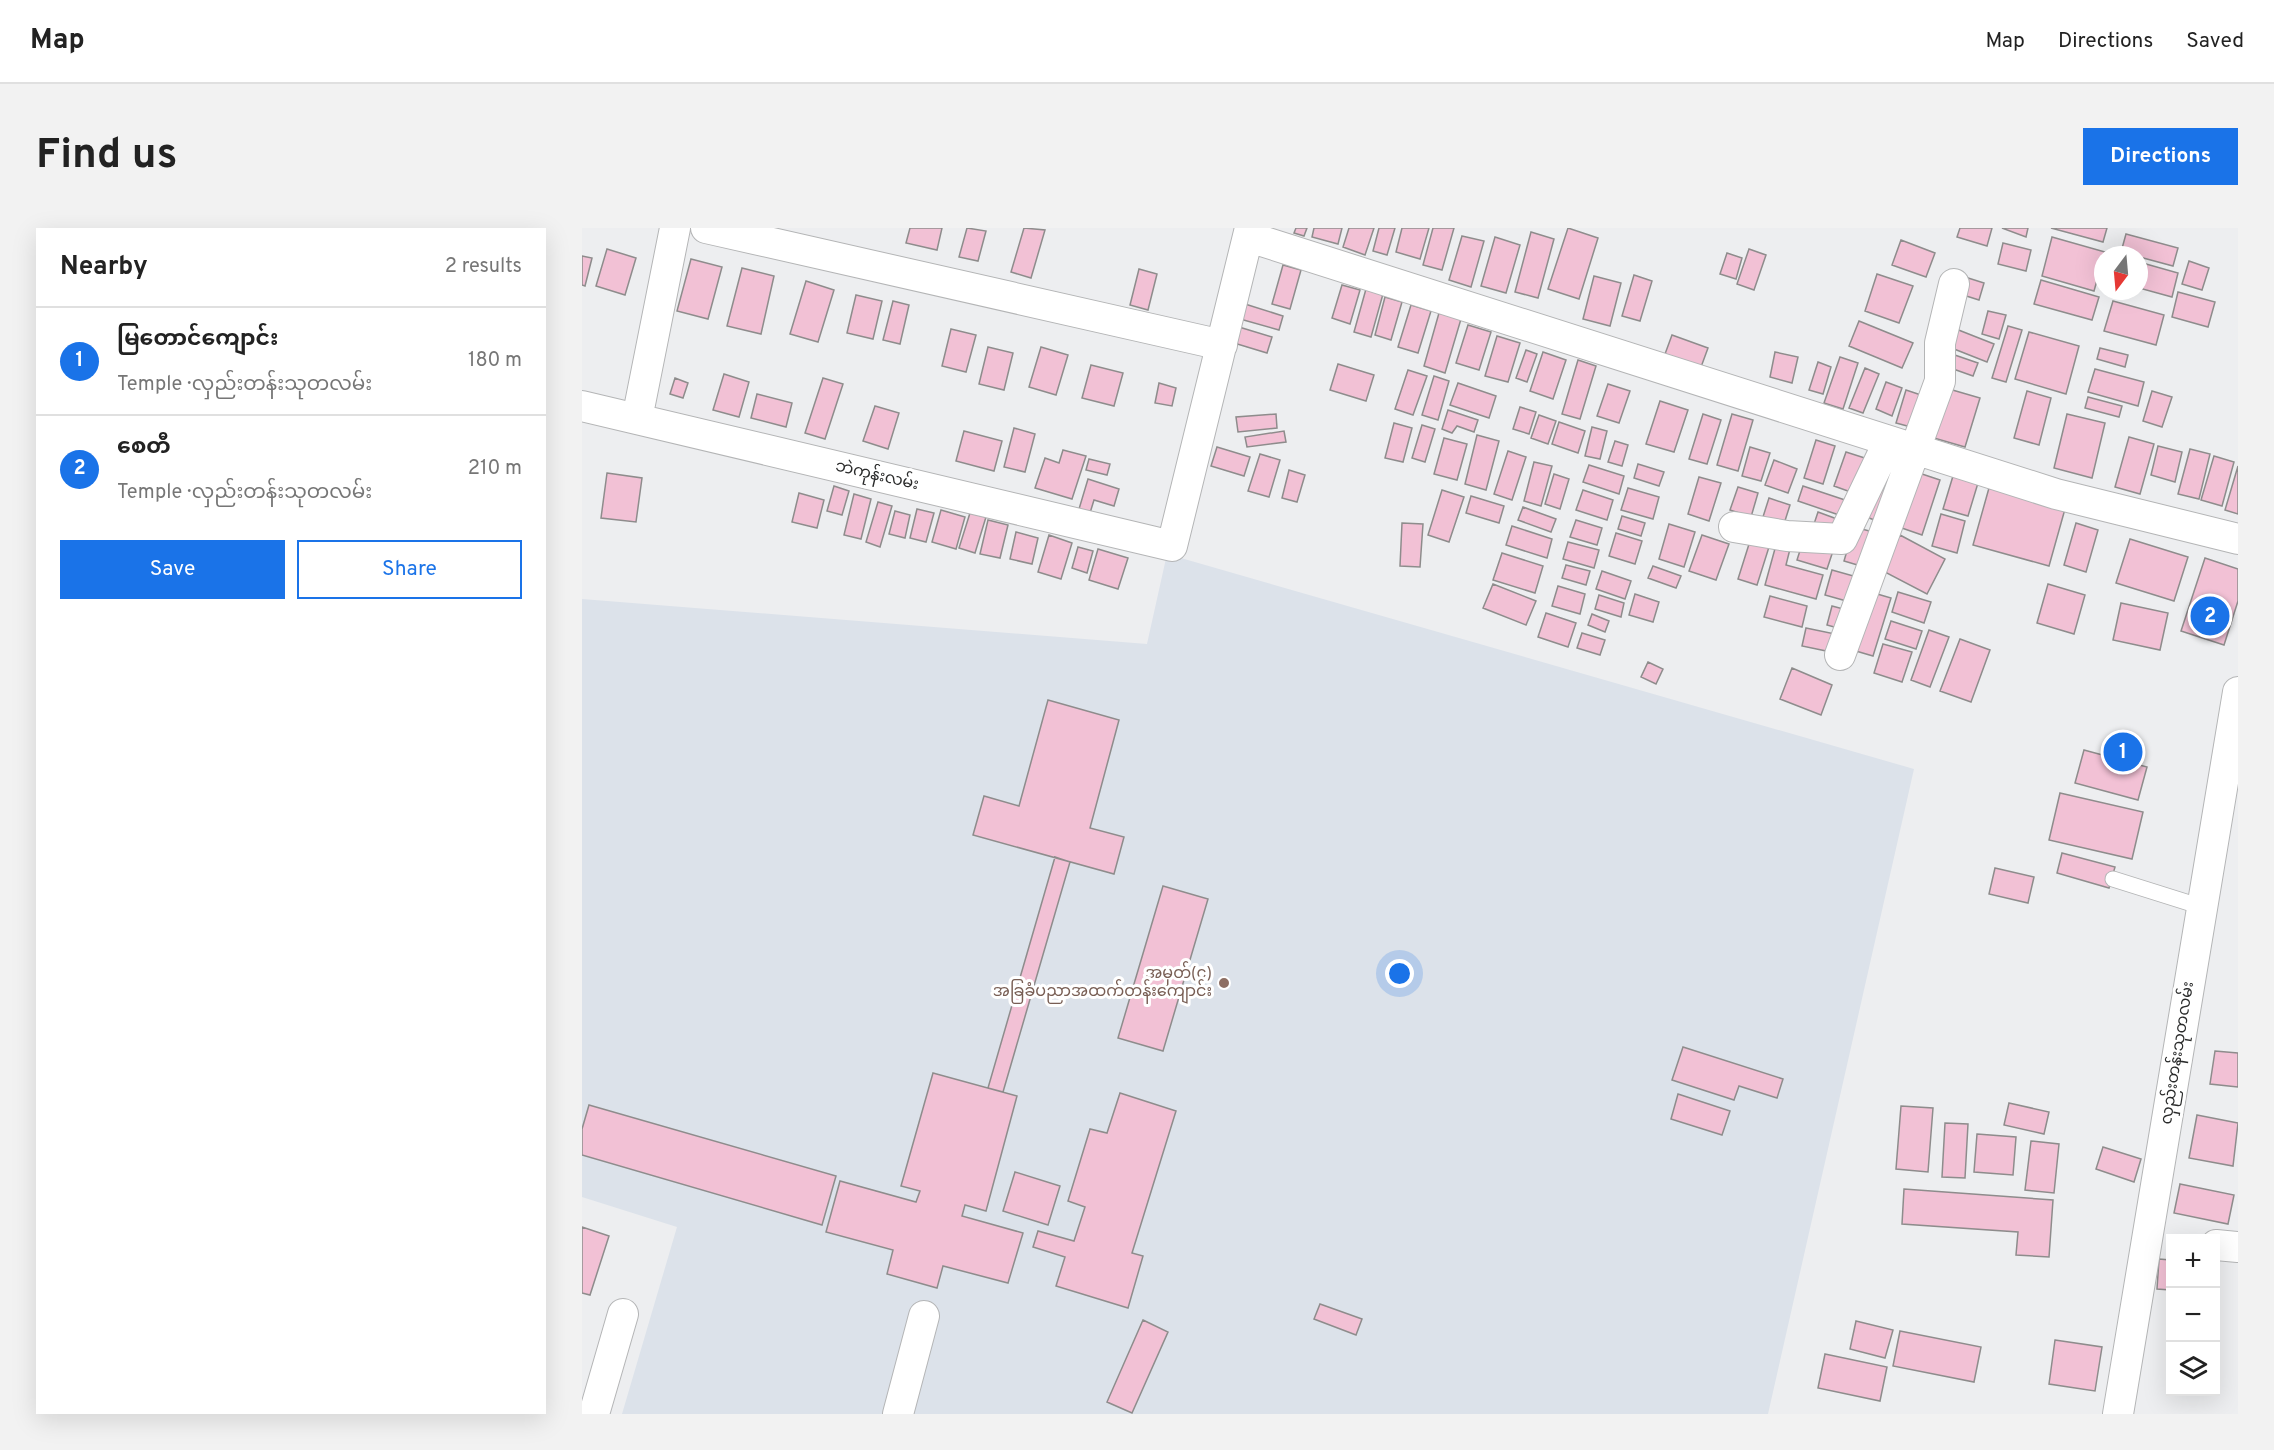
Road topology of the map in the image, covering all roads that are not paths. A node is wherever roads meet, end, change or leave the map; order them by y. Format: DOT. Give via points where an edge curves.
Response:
graph roads {
  1 [pos="675,228"];
  2 [pos="706,228"];
  3 [pos="1250,233"];
  4 [pos="1954,284"];
  5 [pos="1222,345"];
  6 [pos="582,406"];
  7 [pos="637,419"];
  8 [pos="1902,445"];
  9 [pos="1734,527"];
  10 [pos="2238,539"];
  11 [pos="1840,655"];
  12 [pos="2238,692"];
  13 [pos="2113,879"];
  14 [pos="2202,907"];
  15 [pos="2159,1239"];
  16 [pos="2220,1246"];
  17 [pos="2238,1248"];
  18 [pos="623,1314"];
  19 [pos="924,1316"];
  20 [pos="594,1414"];
  21 [pos="898,1414"];
  22 [pos="2118,1414"];
  1 -- 7 [label="street"];
  2 -- 5 [label="street"];
  3 -- 5 [label="street"];
  3 -- 8 [label="street"];
  4 -- 8 [label="street" via="1940,343 1940,381"];
  5 -- 7 [label="street, ဘဲကုန်းလမ်း" via="1172,546"];
  6 -- 7 [label="street, ဘဲကုန်းလမ်း"];
  8 -- 9 [label="street" via="1842,539 1787,536"];
  8 -- 10 [label="street" via="2056,494"];
  8 -- 11 [label="street"];
  12 -- 14 [label="street, လှည်းတန်းသုတလမ်း"];
  13 -- 14 [label="lane"];
  14 -- 15 [label="street, လှည်းတန်းသုတလမ်း"];
  15 -- 22 [label="street, လှည်းတန်းသုတလမ်း"];
  16 -- 17 [label="street"];
  18 -- 20 [label="street"];
  19 -- 21 [label="street"];
}
